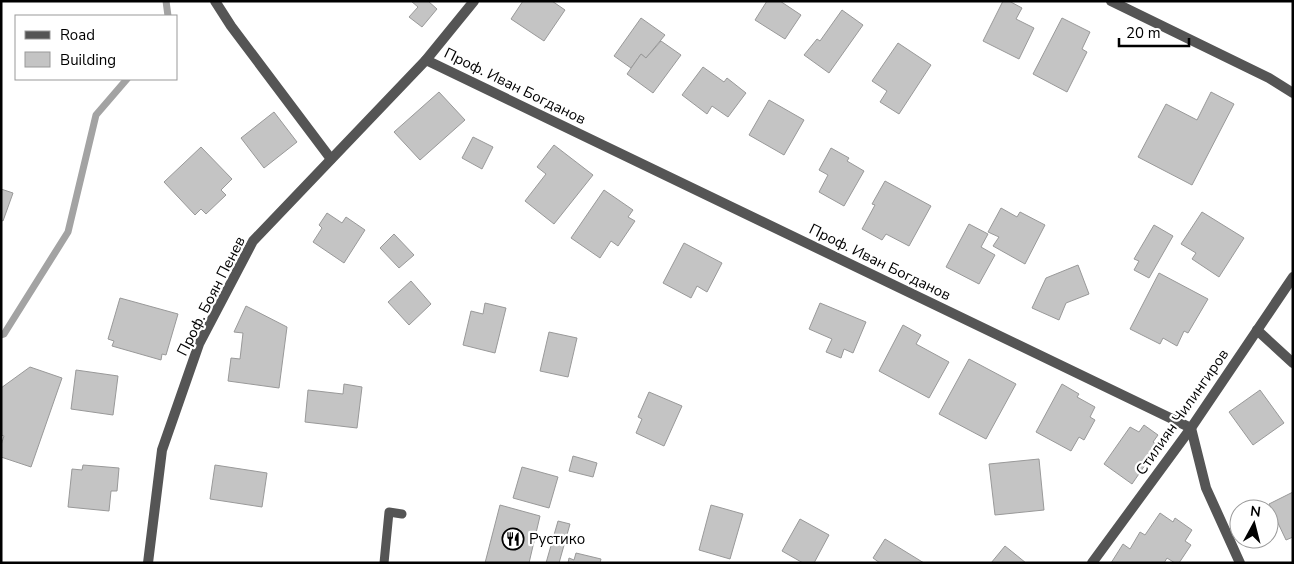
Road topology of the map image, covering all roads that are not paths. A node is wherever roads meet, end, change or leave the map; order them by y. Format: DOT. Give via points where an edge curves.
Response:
graph roads {
  1 [pos="215,1"];
  2 [pos="474,1"];
  3 [pos="1111,1"];
  4 [pos="426,60"];
  5 [pos="1293,93"];
  6 [pos="331,159"];
  7 [pos="1293,277"];
  8 [pos="1257,330"];
  9 [pos="1293,363"];
  10 [pos="1191,428"];
  11 [pos="402,514"];
  12 [pos="148,563"];
  13 [pos="384,563"];
  14 [pos="1092,563"];
  15 [pos="1240,563"];
  1 -- 6 [label="street"];
  2 -- 4 [label="street, Проф. Боян Пенев"];
  3 -- 5 [label="street" via="1269,78"];
  4 -- 6 [label="street, Проф. Боян Пенев"];
  4 -- 10 [label="street, Проф. Иван Богданов"];
  6 -- 12 [label="street, Проф. Боян Пенев" via="253,241 199,344 162,450"];
  7 -- 8 [label="street, Стилиян Чилингиров"];
  8 -- 9 [label="street"];
  8 -- 10 [label="street, Стилиян Чилингиров"];
  10 -- 14 [label="street, Стилиян Чилингиров"];
  10 -- 15 [label="street" via="1206,488"];
  11 -- 13 [label="lane" via="389,512"];
}
